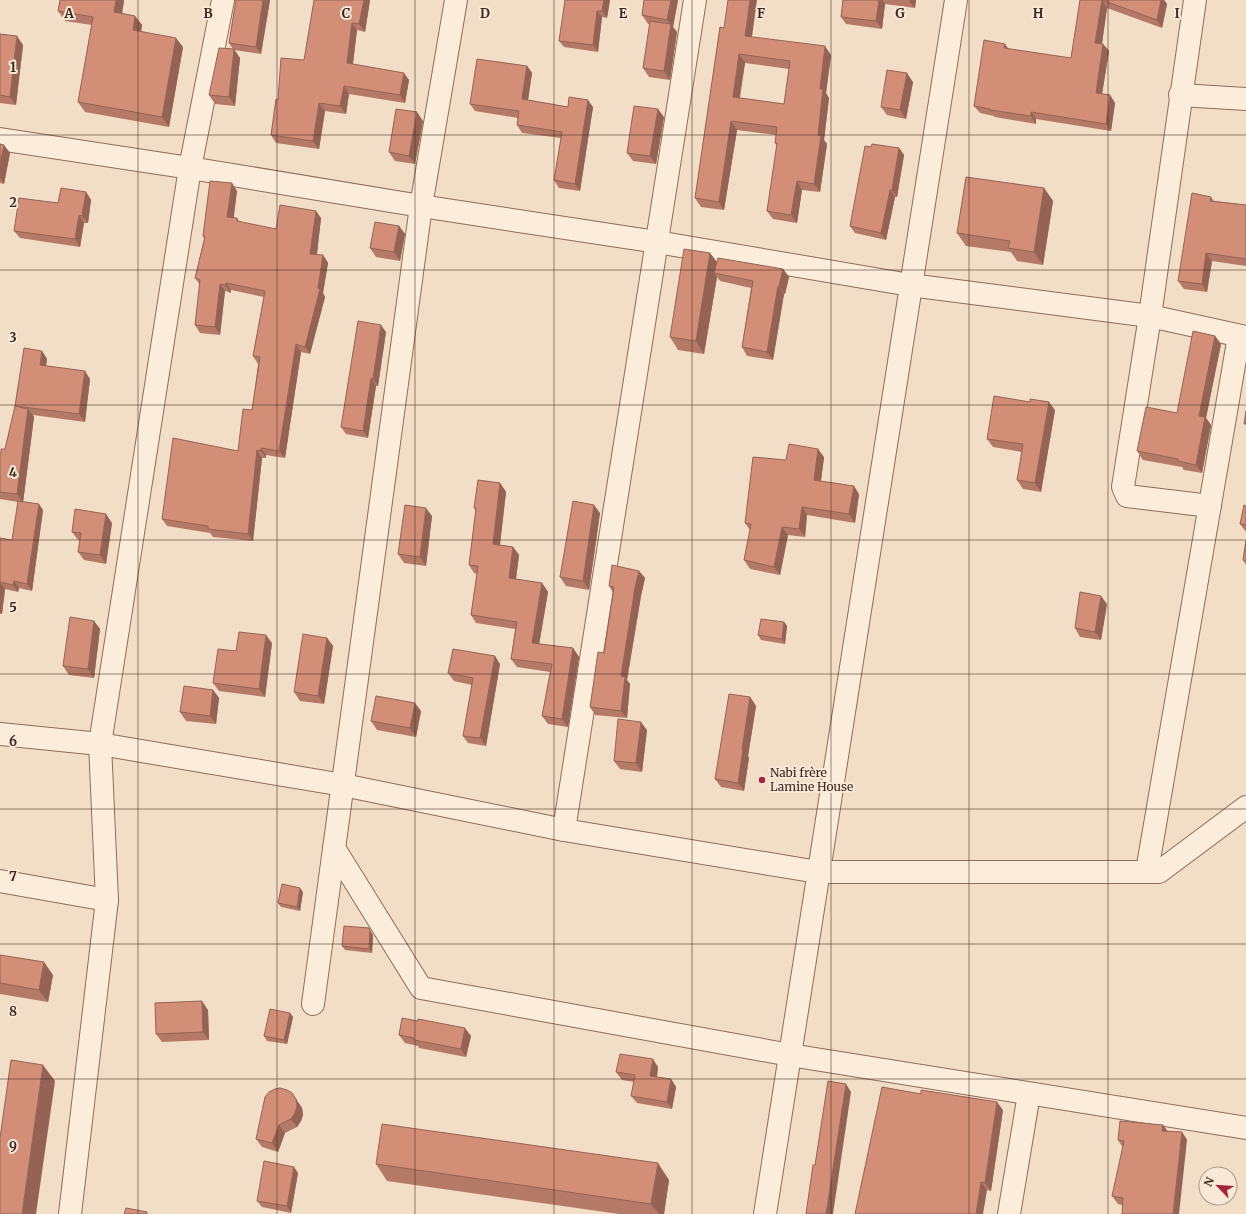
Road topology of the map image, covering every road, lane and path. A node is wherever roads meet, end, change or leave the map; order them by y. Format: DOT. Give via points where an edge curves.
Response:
graph roads {
  1 [pos="223,0"];
  2 [pos="456,0"];
  3 [pos="695,0"];
  4 [pos="956,0"];
  5 [pos="1195,0"];
  6 [pos="1180,96"];
  7 [pos="1246,99"];
  8 [pos="0,139"];
  9 [pos="190,168"];
  10 [pos="421,206"];
  11 [pos="657,242"];
  12 [pos="910,285"];
  13 [pos="1150,316"];
  14 [pos="1243,337"];
  15 [pos="1210,506"];
  16 [pos="0,734"];
  17 [pos="100,744"];
  18 [pos="343,785"];
  19 [pos="1246,807"];
  20 [pos="564,830"];
  21 [pos="334,848"];
  22 [pos="818,872"];
  23 [pos="1147,872"];
  24 [pos="0,881"];
  25 [pos="108,900"];
  26 [pos="313,1004"];
  27 [pos="790,1055"];
  28 [pos="1028,1094"];
  29 [pos="1246,1128"];
  30 [pos="70,1214"];
  31 [pos="765,1214"];
  32 [pos="1009,1214"];
  1 -- 9 [label="street"];
  2 -- 10 [label="street"];
  3 -- 11 [label="street"];
  4 -- 12 [label="street"];
  5 -- 6 [label="street"];
  6 -- 7 [label="street"];
  6 -- 13 [label="street"];
  8 -- 9 [label="street"];
  9 -- 10 [label="street"];
  9 -- 17 [label="street"];
  10 -- 11 [label="street"];
  10 -- 18 [label="street"];
  11 -- 12 [label="street"];
  11 -- 20 [label="street"];
  12 -- 13 [label="street"];
  12 -- 22 [label="street"];
  13 -- 14 [label="street"];
  13 -- 15 [label="street" via="1123,487 1127,496"];
  14 -- 15 [label="street"];
  15 -- 23 [label="street"];
  16 -- 17 [label="street"];
  17 -- 18 [label="street"];
  17 -- 25 [label="street"];
  18 -- 20 [label="street"];
  18 -- 21 [label="street"];
  19 -- 23 [label="street" via="1159,872"];
  20 -- 22 [label="street"];
  21 -- 26 [label="street"];
  21 -- 27 [label="street" via="421,988"];
  22 -- 23 [label="street"];
  22 -- 27 [label="street"];
  24 -- 25 [label="street"];
  25 -- 30 [label="street"];
  27 -- 28 [label="street"];
  27 -- 31 [label="street"];
  28 -- 29 [label="street"];
  28 -- 32 [label="street"];
}
